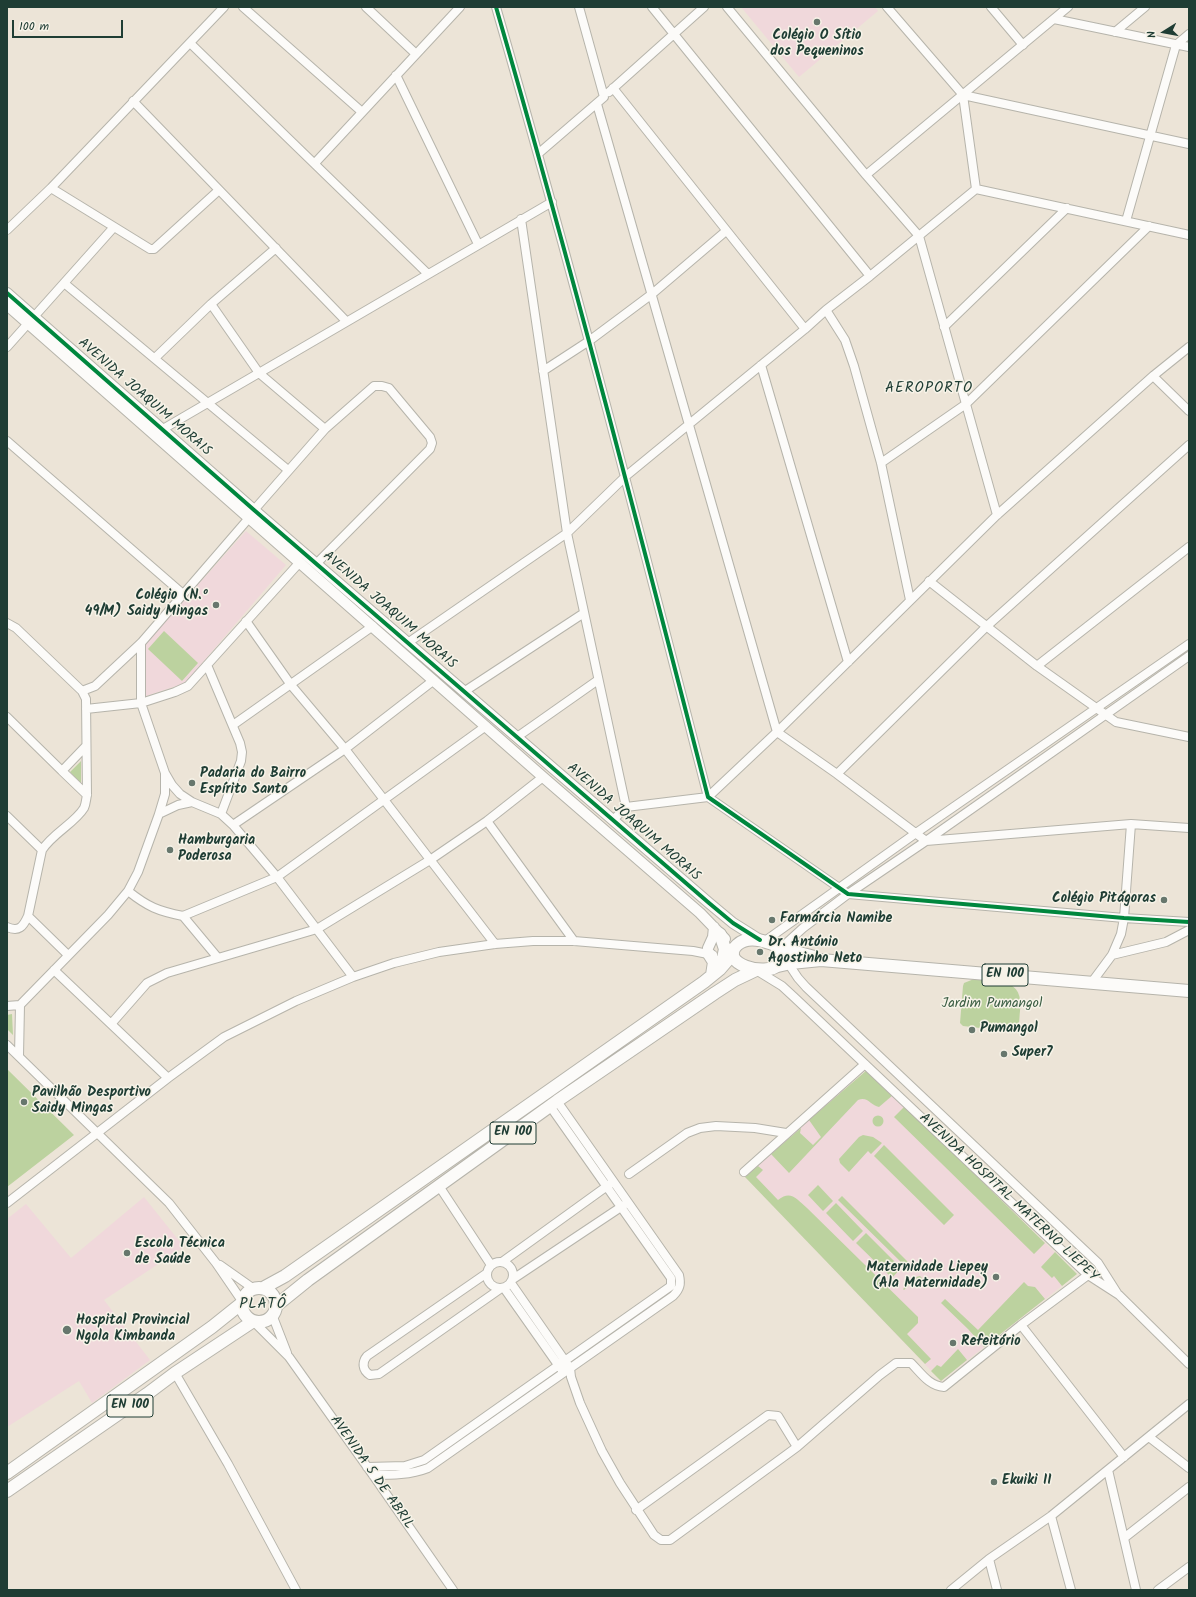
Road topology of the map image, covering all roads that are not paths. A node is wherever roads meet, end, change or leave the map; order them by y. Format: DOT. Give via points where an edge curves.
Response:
graph roads {
  1 [pos="224,7"];
  2 [pos="242,7"];
  3 [pos="366,7"];
  4 [pos="460,7"];
  5 [pos="496,7"];
  6 [pos="579,7"];
  7 [pos="652,7"];
  8 [pos="704,7"];
  9 [pos="727,7"];
  10 [pos="887,7"];
  11 [pos="991,7"];
  12 [pos="1068,7"];
  13 [pos="1145,7"];
  14 [pos="1054,19"];
  15 [pos="1115,32"];
  16 [pos="674,34"];
  17 [pos="1189,34"];
  18 [pos="190,43"];
  19 [pos="1023,45"];
  20 [pos="1176,45"];
  21 [pos="1189,47"];
  22 [pos="416,54"];
  23 [pos="396,75"];
  24 [pos="613,88"];
  25 [pos="963,95"];
  26 [pos="604,97"];
  27 [pos="133,101"];
  28 [pos="597,104"];
  29 [pos="362,112"];
  30 [pos="1150,135"];
  31 [pos="1189,144"];
  32 [pos="538,154"];
  33 [pos="315,163"];
  34 [pos="866,175"];
  35 [pos="51,188"];
  36 [pos="976,189"];
  37 [pos="219,190"];
  38 [pos="552,202"];
  39 [pos="1068,208"];
  40 [pos="521,219"];
  41 [pos="1126,221"];
  42 [pos="1148,226"];
  43 [pos="114,227"];
  44 [pos="7,230"];
  45 [pos="726,231"];
  46 [pos="1189,235"];
  47 [pos="919,236"];
  48 [pos="478,244"];
  49 [pos="276,248"];
  50 [pos="428,274"];
  51 [pos="870,276"];
  52 [pos="64,283"];
  53 [pos="7,293"];
  54 [pos="652,294"];
  55 [pos="211,304"];
  56 [pos="7,305"];
  57 [pos="826,310"];
  58 [pos="31,321"];
  59 [pos="346,322"];
  60 [pos="944,327"];
  61 [pos="805,330"];
  62 [pos="589,341"];
  63 [pos="7,347"];
  64 [pos="1189,347"];
  65 [pos="154,358"];
  66 [pos="761,365"];
  67 [pos="543,371"];
  68 [pos="259,373"];
  69 [pos="1153,376"];
  70 [pos="208,403"];
  71 [pos="966,404"];
  72 [pos="1189,411"];
  73 [pos="688,425"];
  74 [pos="163,429"];
  75 [pos="325,429"];
  76 [pos="7,440"];
  77 [pos="1189,446"];
  78 [pos="881,463"];
  79 [pos="288,470"];
  80 [pos="626,476"];
  81 [pos="252,514"];
  82 [pos="997,515"];
  83 [pos="567,534"];
  84 [pos="1189,547"];
  85 [pos="300,562"];
  86 [pos="317,563"];
  87 [pos="929,581"];
  88 [pos="183,594"];
  89 [pos="910,600"];
  90 [pos="584,613"];
  91 [pos="246,621"];
  92 [pos="7,623"];
  93 [pos="373,626"];
  94 [pos="986,626"];
  95 [pos="409,642"];
  96 [pos="141,643"];
  97 [pos="1189,644"];
  98 [pos="1189,656"];
  99 [pos="848,662"];
  100 [pos="207,666"];
  101 [pos="1037,666"];
  102 [pos="434,680"];
  103 [pos="598,680"];
  104 [pos="292,685"];
  105 [pos="82,691"];
  106 [pos="465,691"];
  107 [pos="142,703"];
  108 [pos="86,709"];
  109 [pos="1096,709"];
  110 [pos="1106,715"];
  111 [pos="7,717"];
  112 [pos="233,725"];
  113 [pos="486,726"];
  114 [pos="777,732"];
  115 [pos="517,737"];
  116 [pos="1189,737"];
  117 [pos="86,746"];
  118 [pos="345,749"];
  119 [pos="62,771"];
  120 [pos="165,773"];
  121 [pos="837,774"];
  122 [pos="543,777"];
  123 [pos="86,795"];
  124 [pos="708,797"];
  125 [pos="383,799"];
  126 [pos="192,802"];
  127 [pos="626,807"];
  128 [pos="159,814"];
  129 [pos="221,814"];
  130 [pos="7,816"];
  131 [pos="613,820"];
  132 [pos="487,821"];
  133 [pos="1131,824"];
  134 [pos="233,825"];
  135 [pos="1189,828"];
  136 [pos="916,833"];
  137 [pos="926,842"];
  138 [pos="42,850"];
  139 [pos="430,860"];
  140 [pos="277,877"];
  141 [pos="840,888"];
  142 [pos="128,891"];
  143 [pos="848,894"];
  144 [pos="28,916"];
  145 [pos="183,916"];
  146 [pos="1124,918"];
  147 [pos="1189,922"];
  148 [pos="7,927"];
  149 [pos="317,929"];
  150 [pos="717,930"];
  151 [pos="1189,930"];
  152 [pos="574,941"];
  153 [pos="495,944"];
  154 [pos="709,951"];
  155 [pos="776,951"];
  156 [pos="68,955"];
  157 [pos="1112,955"];
  158 [pos="218,958"];
  159 [pos="725,959"];
  160 [pos="821,960"];
  161 [pos="54,970"];
  162 [pos="756,970"];
  163 [pos="352,977"];
  164 [pos="1092,982"];
  165 [pos="1189,991"];
  166 [pos="20,1005"];
  167 [pos="7,1006"];
  168 [pos="111,1024"];
  169 [pos="7,1045"];
  170 [pos="19,1056"];
  171 [pos="865,1064"];
  172 [pos="168,1078"];
  173 [pos="913,1088"];
  174 [pos="902,1099"];
  175 [pos="554,1104"];
  176 [pos="98,1133"];
  177 [pos="786,1133"];
  178 [pos="744,1172"];
  179 [pos="629,1174"];
  180 [pos="614,1181"];
  181 [pos="439,1186"];
  182 [pos="606,1187"];
  183 [pos="628,1202"];
  184 [pos="7,1203"];
  185 [pos="621,1207"];
  186 [pos="502,1262"];
  187 [pos="216,1263"];
  188 [pos="489,1269"];
  189 [pos="1088,1275"];
  190 [pos="512,1281"];
  191 [pos="672,1283"];
  192 [pos="680,1283"];
  193 [pos="258,1288"];
  194 [pos="502,1289"];
  195 [pos="1119,1295"];
  196 [pos="242,1302"];
  197 [pos="275,1311"];
  198 [pos="254,1322"];
  199 [pos="1021,1325"];
  200 [pos="289,1357"];
  201 [pos="562,1363"];
  202 [pos="1189,1364"];
  203 [pos="175,1373"];
  204 [pos="568,1373"];
  205 [pos="136,1381"];
  206 [pos="147,1394"];
  207 [pos="1189,1404"];
  208 [pos="1149,1437"];
  209 [pos="798,1447"];
  210 [pos="1124,1457"];
  211 [pos="367,1467"];
  212 [pos="1189,1468"];
  213 [pos="1108,1470"];
  214 [pos="7,1473"];
  215 [pos="373,1475"];
  216 [pos="1189,1487"];
  217 [pos="7,1491"];
  218 [pos="636,1510"];
  219 [pos="1051,1516"];
  220 [pos="1124,1538"];
  221 [pos="989,1559"];
  222 [pos="1189,1567"];
  223 [pos="296,1590"];
  224 [pos="452,1590"];
  225 [pos="951,1590"];
  226 [pos="997,1590"];
  227 [pos="1071,1590"];
  228 [pos="1136,1590"];
  229 [pos="1158,1590"];
  1 -- 18 [label="street"];
  2 -- 29 [label="street"];
  3 -- 22 [label="street"];
  4 -- 22 [label="street"];
  5 -- 32 [label="street"];
  6 -- 26 [label="street"];
  7 -- 16 [label="street"];
  8 -- 16 [label="street"];
  9 -- 34 [label="street"];
  10 -- 25 [label="street"];
  11 -- 19 [label="street"];
  12 -- 14 [label="street"];
  13 -- 15 [label="street"];
  14 -- 15 [label="street"];
  14 -- 19 [label="street"];
  15 -- 20 [label="street"];
  16 -- 24 [label="street"];
  16 -- 51 [label="street"];
  17 -- 20 [label="street"];
  18 -- 27 [label="street"];
  18 -- 33 [label="street"];
  19 -- 25 [label="street"];
  20 -- 21 [label="street"];
  20 -- 30 [label="street"];
  22 -- 23 [label="street"];
  23 -- 29 [label="street"];
  23 -- 48 [label="street"];
  24 -- 26 [label="street"];
  24 -- 45 [label="street"];
  25 -- 30 [label="street"];
  25 -- 34 [label="street"];
  25 -- 36 [label="street"];
  26 -- 28 [label="street"];
  27 -- 35 [label="street"];
  27 -- 37 [label="street"];
  28 -- 32 [label="street"];
  28 -- 54 [label="street"];
  29 -- 33 [label="street"];
  30 -- 31 [label="street"];
  30 -- 41 [label="street"];
  32 -- 38 [label="street"];
  33 -- 50 [label="street"];
  34 -- 47 [label="street"];
  35 -- 43 [label="street"];
  35 -- 44 [label="street"];
  36 -- 39 [label="street"];
  36 -- 47 [label="street"];
  37 -- 43 [label="street" via="154,249"];
  37 -- 49 [label="street"];
  38 -- 40 [label="street"];
  38 -- 62 [label="street"];
  39 -- 41 [label="street"];
  39 -- 60 [label="street"];
  40 -- 48 [label="street"];
  40 -- 67 [label="street"];
  41 -- 42 [label="street"];
  42 -- 46 [label="street"];
  42 -- 71 [label="street"];
  43 -- 52 [label="street"];
  45 -- 54 [label="street"];
  45 -- 61 [label="street"];
  47 -- 51 [label="street"];
  47 -- 60 [label="street"];
  48 -- 50 [label="street"];
  49 -- 55 [label="street"];
  49 -- 59 [label="street"];
  50 -- 59 [label="street"];
  51 -- 57 [label="street"];
  52 -- 58 [label="street"];
  52 -- 65 [label="street"];
  53 -- 58 [label="street, AVENIDA JOAQUIM MORAIS"];
  54 -- 62 [label="street"];
  54 -- 73 [label="street"];
  55 -- 65 [label="street"];
  55 -- 68 [label="street"];
  56 -- 58 [label="street, AVENIDA JOAQUIM MORAIS"];
  57 -- 61 [label="street"];
  57 -- 78 [label="street" via="845,340"];
  58 -- 63 [label="street"];
  58 -- 74 [label="street, AVENIDA JOAQUIM MORAIS"];
  58 -- 81 [label="street, AVENIDA JOAQUIM MORAIS"];
  59 -- 68 [label="street"];
  60 -- 71 [label="street"];
  61 -- 66 [label="street"];
  62 -- 67 [label="street"];
  62 -- 80 [label="street"];
  64 -- 69 [label="street"];
  65 -- 70 [label="street"];
  66 -- 73 [label="street"];
  66 -- 99 [label="street"];
  67 -- 83 [label="street"];
  68 -- 70 [label="street"];
  68 -- 75 [label="street"];
  69 -- 72 [label="street"];
  69 -- 82 [label="street"];
  70 -- 74 [label="street"];
  70 -- 79 [label="street"];
  71 -- 78 [label="street"];
  71 -- 82 [label="street"];
  73 -- 80 [label="street"];
  73 -- 114 [label="street"];
  74 -- 81 [label="street, AVENIDA JOAQUIM MORAIS"];
  75 -- 79 [label="street"];
  75 -- 86 [label="street" via="374,386 382,386 389,388 430,437 432,443 430,449"];
  76 -- 88 [label="street"];
  77 -- 94 [label="street"];
  78 -- 89 [label="street"];
  79 -- 81 [label="street"];
  80 -- 83 [label="street"];
  80 -- 124 [label="street"];
  81 -- 85 [label="street, AVENIDA JOAQUIM MORAIS"];
  81 -- 86 [label="street, AVENIDA JOAQUIM MORAIS"];
  81 -- 88 [label="street"];
  82 -- 87 [label="street"];
  83 -- 90 [label="street"];
  83 -- 95 [label="street"];
  84 -- 101 [label="street"];
  85 -- 91 [label="street"];
  85 -- 93 [label="street, AVENIDA JOAQUIM MORAIS"];
  86 -- 95 [label="street, AVENIDA JOAQUIM MORAIS"];
  87 -- 89 [label="street"];
  87 -- 94 [label="street"];
  88 -- 96 [label="street"];
  89 -- 99 [label="street"];
  90 -- 103 [label="street"];
  90 -- 106 [label="street"];
  91 -- 100 [label="street"];
  91 -- 104 [label="street"];
  92 -- 105 [label="street" via="16,628"];
  93 -- 102 [label="street, AVENIDA JOAQUIM MORAIS"];
  93 -- 104 [label="street"];
  94 -- 101 [label="street"];
  94 -- 121 [label="street"];
  95 -- 106 [label="street, AVENIDA JOAQUIM MORAIS"];
  96 -- 105 [label="street" via="95,686"];
  96 -- 107 [label="street"];
  97 -- 109 [label="street"];
  98 -- 110 [label="street"];
  99 -- 114 [label="street"];
  100 -- 107 [label="street" via="188,686"];
  100 -- 112 [label="street"];
  101 -- 109 [label="street"];
  102 -- 113 [label="street, AVENIDA JOAQUIM MORAIS"];
  102 -- 118 [label="street"];
  103 -- 115 [label="street"];
  103 -- 127 [label="street"];
  104 -- 112 [label="street"];
  104 -- 118 [label="street"];
  105 -- 108 [label="street" via="86,699"];
  106 -- 115 [label="street, AVENIDA JOAQUIM MORAIS"];
  107 -- 108 [label="street"];
  107 -- 120 [label="street"];
  108 -- 117 [label="street"];
  109 -- 110 [label="street"];
  109 -- 136 [label="street"];
  110 -- 116 [label="street" via="1116,722"];
  110 -- 137 [label="street"];
  111 -- 119 [label="street"];
  112 -- 129 [label="street" via="240,743 241,761"];
  113 -- 122 [label="street, AVENIDA JOAQUIM MORAIS"];
  113 -- 125 [label="street"];
  114 -- 121 [label="street"];
  114 -- 124 [label="street"];
  115 -- 131 [label="street, AVENIDA JOAQUIM MORAIS"];
  117 -- 119 [label="street"];
  117 -- 123 [label="street"];
  118 -- 125 [label="street"];
  118 -- 134 [label="street"];
  119 -- 123 [label="street"];
  120 -- 126 [label="street" via="180,794"];
  120 -- 128 [label="street" via="165,794"];
  121 -- 136 [label="street"];
  122 -- 132 [label="street"];
  122 -- 150 [label="street, AVENIDA JOAQUIM MORAIS"];
  123 -- 138 [label="street" via="85,806 80,813 47,841"];
  124 -- 127 [label="street"];
  124 -- 141 [label="street"];
  125 -- 139 [label="street"];
  125 -- 140 [label="street"];
  126 -- 128 [label="street"];
  126 -- 129 [label="street"];
  127 -- 131 [label="street"];
  128 -- 142 [label="street" via="138,872"];
  129 -- 134 [label="street"];
  130 -- 138 [label="street"];
  131 -- 155 [label="street, AVENIDA JOAQUIM MORAIS" via="727,918"];
  132 -- 139 [label="street"];
  132 -- 152 [label="street"];
  133 -- 135 [label="street"];
  133 -- 137 [label="street"];
  133 -- 146 [label="street"];
  134 -- 140 [label="street"];
  136 -- 137 [label="street"];
  136 -- 141 [label="street"];
  137 -- 143 [label="street"];
  138 -- 144 [label="street"];
  139 -- 149 [label="street"];
  139 -- 153 [label="street"];
  140 -- 145 [label="street"];
  140 -- 149 [label="street"];
  141 -- 143 [label="street"];
  141 -- 155 [label="street"];
  142 -- 145 [label="street" via="161,912"];
  142 -- 156 [label="street"];
  143 -- 146 [label="street"];
  143 -- 155 [label="street"];
  144 -- 148 [label="street" via="19,928 14,930"];
  144 -- 156 [label="street"];
  145 -- 158 [label="street"];
  146 -- 147 [label="street"];
  146 -- 157 [label="street" via="1121,934"];
  149 -- 158 [label="street"];
  149 -- 163 [label="street"];
  150 -- 154 [label="street"];
  150 -- 159 [label="main road"];
  151 -- 157 [label="street" via="1166,942"];
  152 -- 153 [label="street"];
  152 -- 154 [label="street"];
  153 -- 163 [label="street" via="439,952"];
  154 -- 159 [label="street"];
  154 -- 159 [label="main road" via="714,962"];
  155 -- 159 [label="main road, EN 100" via="743,942"];
  155 -- 160 [label="main road, EN 100"];
  155 -- 160 [label="main road, EN 100"];
  155 -- 162 [label="main road, EN 100" via="770,969"];
  155 -- 173 [label="street, AVENIDA HOSPITAL MATERNO LIEPEY" via="806,987"];
  156 -- 161 [label="street"];
  157 -- 164 [label="street"];
  158 -- 168 [label="street" via="167,973 147,983"];
  159 -- 162 [label="main road, EN 100" via="735,960"];
  159 -- 193 [label="main road, EN 100" via="285,1276"];
  160 -- 164 [label="main road, EN 100"];
  161 -- 166 [label="street"];
  161 -- 168 [label="street"];
  162 -- 171 [label="street, AVENIDA HOSPITAL MATERNO LIEPEY" via="782,986"];
  162 -- 175 [label="main road, EN 100" via="715,993"];
  163 -- 172 [label="street" via="296,1001 224,1037"];
  164 -- 165 [label="main road, EN 100"];
  166 -- 167 [label="street"];
  166 -- 170 [label="street"];
  168 -- 172 [label="street"];
  169 -- 170 [label="street"];
  170 -- 176 [label="street"];
  171 -- 174 [label="street, AVENIDA HOSPITAL MATERNO LIEPEY"];
  171 -- 177 [label="street"];
  172 -- 176 [label="street"];
  173 -- 174 [label="street"];
  173 -- 195 [label="street, AVENIDA HOSPITAL MATERNO LIEPEY" via="1098,1263"];
  174 -- 189 [label="street, AVENIDA HOSPITAL MATERNO LIEPEY"];
  175 -- 180 [label="street"];
  175 -- 181 [label="main road, EN 100"];
  175 -- 182 [label="street"];
  176 -- 184 [label="street"];
  176 -- 187 [label="street" via="169,1203"];
  177 -- 178 [label="street"];
  177 -- 179 [label="street" via="755,1128 700,1128 687,1133"];
  180 -- 182 [label="street"];
  180 -- 183 [label="street"];
  181 -- 188 [label="street"];
  181 -- 197 [label="main road, EN 100" via="308,1280"];
  182 -- 185 [label="street"];
  182 -- 186 [label="street"];
  183 -- 185 [label="street"];
  183 -- 192 [label="street" via="679,1274"];
  185 -- 190 [label="street"];
  185 -- 191 [label="street"];
  186 -- 188 [label="street" via="495,1263"];
  186 -- 190 [label="street" via="510,1266 514,1274"];
  187 -- 193 [label="street"];
  187 -- 196 [label="street"];
  188 -- 194 [label="street" via="488,1282 495,1288"];
  188 -- 194 [label="street" via="367,1356 364,1360 364,1370 370,1375 379,1374"];
  189 -- 195 [label="street, AVENIDA HOSPITAL MATERNO LIEPEY"];
  189 -- 199 [label="street"];
  190 -- 194 [label="street"];
  190 -- 201 [label="street"];
  191 -- 192 [label="street"];
  191 -- 201 [label="street"];
  192 -- 204 [label="street" via="679,1290 673,1296"];
  193 -- 196 [label="main road, EN 100" via="245,1295"];
  193 -- 197 [label="main road" via="271,1292 276,1300"];
  194 -- 201 [label="street"];
  195 -- 202 [label="street"];
  196 -- 198 [label="main road" via="243,1312"];
  196 -- 205 [label="main road, EN 100" via="212,1327"];
  197 -- 198 [label="main road, EN 100" via="268,1321"];
  197 -- 200 [label="street, AVENIDA 5 DE ABRIL"];
  198 -- 200 [label="street, AVENIDA 5 DE ABRIL"];
  198 -- 203 [label="main road, EN 100"];
  199 -- 209 [label="street" via="944,1387 936,1387 929,1382 911,1363 896,1363"];
  199 -- 210 [label="street"];
  200 -- 211 [label="street, AVENIDA 5 DE ABRIL"];
  201 -- 204 [label="street"];
  201 -- 211 [label="street" via="424,1460 405,1466"];
  203 -- 206 [label="main road, EN 100"];
  203 -- 223 [label="street"];
  204 -- 215 [label="street" via="428,1468 406,1474"];
  204 -- 218 [label="street" via="602,1451"];
  205 -- 206 [label="main road"];
  205 -- 214 [label="main road, EN 100"];
  206 -- 217 [label="main road, EN 100"];
  207 -- 208 [label="street"];
  208 -- 210 [label="street"];
  208 -- 212 [label="street"];
  209 -- 218 [label="street" via="670,1540 660,1540 654,1535"];
  209 -- 218 [label="street" via="778,1416 768,1415"];
  210 -- 213 [label="street"];
  211 -- 215 [label="street, AVENIDA 5 DE ABRIL"];
  213 -- 219 [label="street"];
  213 -- 220 [label="street"];
  215 -- 224 [label="street, AVENIDA 5 DE ABRIL"];
  216 -- 220 [label="street"];
  219 -- 221 [label="street"];
  219 -- 227 [label="street"];
  220 -- 228 [label="street"];
  221 -- 225 [label="street"];
  221 -- 226 [label="street"];
  222 -- 229 [label="street"];
}
